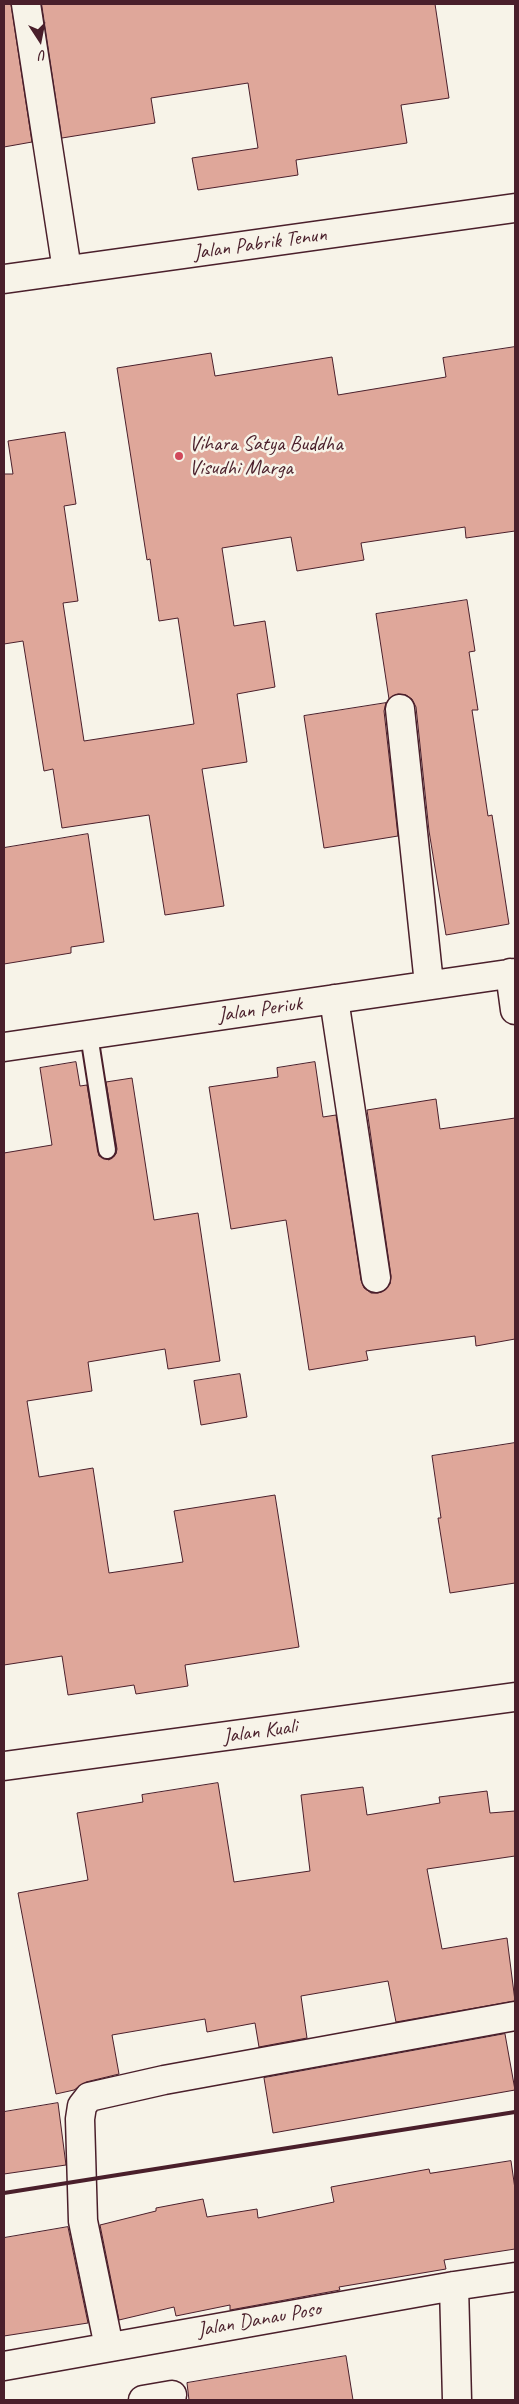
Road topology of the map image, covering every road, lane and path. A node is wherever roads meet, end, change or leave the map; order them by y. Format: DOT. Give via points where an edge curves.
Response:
graph roads {
  1 [pos="26,4"];
  2 [pos="515,208"];
  3 [pos="67,270"];
  4 [pos="4,279"];
  5 [pos="400,709"];
  6 [pos="513,973"];
  7 [pos="429,984"];
  8 [pos="334,999"];
  9 [pos="515,1010"];
  10 [pos="89,1036"];
  11 [pos="4,1047"];
  12 [pos="107,1150"];
  13 [pos="376,1278"];
  14 [pos="515,1697"];
  15 [pos="4,1766"];
  16 [pos="515,2016"];
  17 [pos="515,2277"];
  18 [pos="454,2286"];
  19 [pos="109,2347"];
  20 [pos="4,2366"];
  21 [pos="172,2395"];
  22 [pos="143,2400"];
  23 [pos="457,2400"];
  1 -- 3 [label="street"];
  2 -- 3 [label="street, Jalan Pabrik Tenun"];
  3 -- 4 [label="street, Jalan Pabrik Tenun"];
  5 -- 7 [label="street"];
  6 -- 7 [label="street, Jalan Periuk"];
  6 -- 9 [label="street"];
  7 -- 8 [label="street, Jalan Periuk"];
  8 -- 10 [label="street, Jalan Periuk"];
  8 -- 13 [label="street"];
  10 -- 11 [label="street, Jalan Periuk"];
  10 -- 12 [label="lane"];
  14 -- 15 [label="street, Jalan Kuali"];
  16 -- 19 [label="street" via="164,2080 89,2098 82,2106 80,2119 84,2221"];
  17 -- 18 [label="street, Jalan Danau Poso"];
  18 -- 19 [label="street, Jalan Danau Poso"];
  18 -- 23 [label="street"];
  19 -- 20 [label="street, Jalan Danau Poso"];
  21 -- 22 [label="street"];
}
